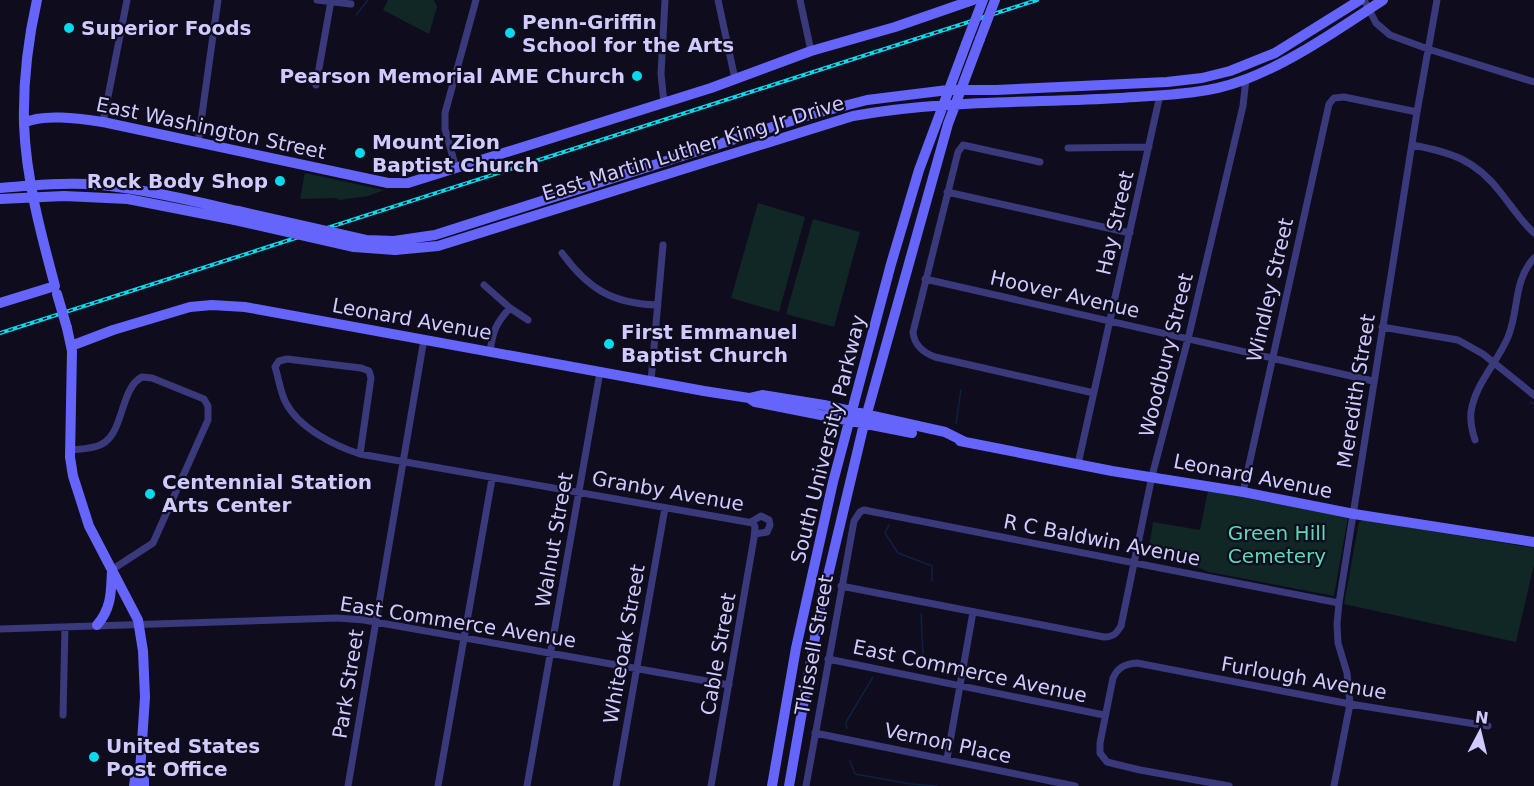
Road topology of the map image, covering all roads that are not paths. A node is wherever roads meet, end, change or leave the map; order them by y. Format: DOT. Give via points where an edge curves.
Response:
graph roads {
  1 [pos="37,0"];
  2 [pos="127,0"];
  3 [pos="218,0"];
  4 [pos="316,0"];
  5 [pos="476,0"];
  6 [pos="665,0"];
  7 [pos="718,0"];
  8 [pos="800,0"];
  9 [pos="972,0"];
  10 [pos="983,0"];
  11 [pos="995,0"];
  12 [pos="1383,0"];
  13 [pos="1437,0"];
  14 [pos="331,1"];
  15 [pos="1364,3"];
  16 [pos="351,4"];
  17 [pos="1428,49"];
  18 [pos="811,51"];
  19 [pos="735,79"];
  20 [pos="1246,79"];
  21 [pos="1534,82"];
  22 [pos="316,85"];
  23 [pos="948,90"];
  24 [pos="961,90"];
  25 [pos="1160,95"];
  26 [pos="664,103"];
  27 [pos="942,106"];
  28 [pos="955,106"];
  29 [pos="1417,112"];
  30 [pos="103,122"];
  31 [pos="24,123"];
  32 [pos="198,143"];
  33 [pos="1412,145"];
  34 [pos="1149,147"];
  35 [pos="1068,148"];
  36 [pos="1041,162"];
  37 [pos="456,168"];
  38 [pos="32,185"];
  39 [pos="0,188"];
  40 [pos="947,192"];
  41 [pos="34,197"];
  42 [pos="0,199"];
  43 [pos="237,216"];
  44 [pos="1130,233"];
  45 [pos="1534,233"];
  46 [pos="663,245"];
  47 [pos="394,246"];
  48 [pos="562,253"];
  49 [pos="1534,258"];
  50 [pos="925,279"];
  51 [pos="484,285"];
  52 [pos="56,290"];
  53 [pos="0,303"];
  54 [pos="658,304"];
  55 [pos="510,308"];
  56 [pos="528,320"];
  57 [pos="1110,321"];
  58 [pos="1382,327"];
  59 [pos="424,339"];
  60 [pos="1188,339"];
  61 [pos="71,345"];
  62 [pos="490,351"];
  63 [pos="1272,357"];
  64 [pos="1494,364"];
  65 [pos="600,372"];
  66 [pos="651,381"];
  67 [pos="1373,381"];
  68 [pos="1094,393"];
  69 [pos="1534,395"];
  70 [pos="851,416"];
  71 [pos="865,420"];
  72 [pos="1475,440"];
  73 [pos="70,450"];
  74 [pos="360,454"];
  75 [pos="402,462"];
  76 [pos="1078,464"];
  77 [pos="1152,476"];
  78 [pos="492,479"];
  79 [pos="1243,492"];
  80 [pos="579,493"];
  81 [pos="665,508"];
  82 [pos="860,512"];
  83 [pos="1354,514"];
  84 [pos="754,528"];
  85 [pos="1534,542"];
  86 [pos="1133,564"];
  87 [pos="112,569"];
  88 [pos="841,586"];
  89 [pos="1339,603"];
  90 [pos="973,612"];
  91 [pos="375,622"];
  92 [pos="97,625"];
  93 [pos="139,625"];
  94 [pos="64,627"];
  95 [pos="0,629"];
  96 [pos="464,638"];
  97 [pos="550,653"];
  98 [pos="828,659"];
  99 [pos="637,669"];
  100 [pos="729,685"];
  101 [pos="959,686"];
  102 [pos="1350,704"];
  103 [pos="1104,715"];
  104 [pos="63,716"];
  105 [pos="1488,726"];
  106 [pos="815,733"];
  107 [pos="947,759"];
  108 [pos="140,772"];
  109 [pos="134,786"];
  110 [pos="144,786"];
  111 [pos="348,786"];
  112 [pos="438,786"];
  113 [pos="528,786"];
  114 [pos="616,786"];
  115 [pos="711,786"];
  116 [pos="772,786"];
  117 [pos="789,786"];
  118 [pos="806,786"];
  119 [pos="1075,786"];
  120 [pos="1229,786"];
  121 [pos="1334,786"];
  1 -- 31 [label="main road" via="28,53"];
  2 -- 30 [label="street"];
  3 -- 32 [label="street"];
  4 -- 14 [label="street"];
  5 -- 37 [label="street" via="445,113 445,129"];
  6 -- 26 [label="street" via="661,74"];
  7 -- 19 [label="street"];
  8 -- 18 [label="street"];
  9 -- 18 [label="main road, East Washington Street"];
  10 -- 23 [label="main road, South University Parkway, bridge"];
  11 -- 24 [label="main road, South University Parkway, bridge"];
  12 -- 15 [label="main road, East Martin Luther King Jr Drive"];
  13 -- 17 [label="street, Meredith Street"];
  14 -- 16 [label="street"];
  14 -- 22 [label="street"];
  15 -- 17 [label="street" via="1384,32"];
  15 -- 20 [label="main road, East Martin Luther King Jr Drive" via="1289,58"];
  15 -- 24 [label="main road, East Martin Luther King Jr Drive" via="1275,53 1202,78"];
  17 -- 21 [label="street"];
  17 -- 29 [label="street, Meredith Street"];
  18 -- 19 [label="main road, East Washington Street"];
  19 -- 26 [label="main road, East Washington Street"];
  20 -- 25 [label="main road, East Martin Luther King Jr Drive" via="1214,89"];
  20 -- 60 [label="street, Woodbury Street"];
  23 -- 24 [label="main road, East Martin Luther King Jr Drive"];
  23 -- 27 [label="main road, South University Parkway"];
  23 -- 47 [label="main road, East Martin Luther King Jr Drive" via="867,100 813,114"];
  24 -- 28 [label="main road, South University Parkway"];
  25 -- 28 [label="main road, East Martin Luther King Jr Drive"];
  25 -- 34 [label="street, Hay Street"];
  26 -- 37 [label="main road, East Washington Street"];
  27 -- 28 [label="main road, East Martin Luther King Jr Drive"];
  27 -- 47 [label="main road, East Martin Luther King Jr Drive" via="853,116 438,246"];
  27 -- 70 [label="main road, South University Parkway" via="891,264"];
  28 -- 71 [label="main road, South University Parkway"];
  29 -- 33 [label="street, Meredith Street"];
  29 -- 63 [label="street, Windley Street" via="1344,97 1334,98 1329,104"];
  30 -- 31 [label="main road, East Washington Street" via="61,118"];
  30 -- 32 [label="main road, East Washington Street"];
  31 -- 38 [label="main road"];
  32 -- 37 [label="main road, East Washington Street" via="394,184"];
  33 -- 45 [label="street" via="1451,153 1476,166"];
  33 -- 58 [label="street, Meredith Street"];
  34 -- 35 [label="street"];
  34 -- 44 [label="street, Hay Street"];
  36 -- 40 [label="street" via="963,145 957,152"];
  38 -- 39 [label="main road, East Martin Luther King Jr Drive"];
  38 -- 41 [label="main road"];
  38 -- 43 [label="main road, East Martin Luther King Jr Drive" via="122,188"];
  40 -- 44 [label="street"];
  40 -- 50 [label="street"];
  41 -- 42 [label="main road, East Martin Luther King Jr Drive"];
  41 -- 43 [label="main road, East Martin Luther King Jr Drive" via="128,199"];
  41 -- 52 [label="main road"];
  43 -- 47 [label="main road, East Martin Luther King Jr Drive, bridge"];
  44 -- 57 [label="street, Hay Street"];
  46 -- 54 [label="street"];
  48 -- 54 [label="street" via="608,296 637,304"];
  49 -- 64 [label="street" via="1520,281 1509,335"];
  50 -- 57 [label="street, Hoover Avenue"];
  50 -- 68 [label="street" via="913,332 919,348 935,357"];
  51 -- 55 [label="street"];
  52 -- 53 [label="main road"];
  52 -- 61 [label="main road, bridge"];
  54 -- 66 [label="street"];
  55 -- 56 [label="street"];
  55 -- 62 [label="street" via="498,321"];
  57 -- 60 [label="street, Hoover Avenue"];
  57 -- 68 [label="street, Hay Street"];
  58 -- 64 [label="street" via="1458,340"];
  58 -- 67 [label="street, Meredith Street"];
  59 -- 61 [label="main road, Leonard Avenue" via="245,307 212,305 190,307"];
  59 -- 62 [label="main road, Leonard Avenue"];
  59 -- 75 [label="street, Park Street"];
  60 -- 63 [label="street, Hoover Avenue"];
  60 -- 77 [label="street, Woodbury Street"];
  61 -- 73 [label="main road"];
  62 -- 65 [label="main road, Leonard Avenue"];
  63 -- 67 [label="street, Hoover Avenue"];
  63 -- 79 [label="street, Windley Street"];
  64 -- 69 [label="street"];
  64 -- 72 [label="street" via="1473,404 1471,428"];
  65 -- 66 [label="main road, Leonard Avenue"];
  65 -- 80 [label="street, Walnut Street"];
  66 -- 70 [label="main road, Leonard Avenue" via="749,398 762,394"];
  67 -- 83 [label="street, Meredith Street"];
  68 -- 76 [label="street, Hay Street"];
  70 -- 71 [label="main road, Leonard Avenue"];
  70 -- 116 [label="main road, South University Parkway" via="812,574"];
  71 -- 76 [label="main road, Leonard Avenue" via="945,432 965,442"];
  71 -- 117 [label="main road, South University Parkway" via="820,609"];
  73 -- 87 [label="main road" via="83,509"];
  73 -- 87 [label="street" via="107,442 133,385 142,377 204,399 208,406 208,420 153,543"];
  74 -- 74 [label="street, Granby Avenue" via="338,447 297,417 281,391 275,367 279,361 369,371 372,378"];
  74 -- 75 [label="street, Granby Avenue"];
  75 -- 78 [label="street, Granby Avenue"];
  75 -- 91 [label="street, Park Street"];
  76 -- 77 [label="main road, Leonard Avenue"];
  77 -- 79 [label="main road, Leonard Avenue"];
  77 -- 86 [label="street, Woodbury Street"];
  78 -- 80 [label="street, Granby Avenue"];
  78 -- 96 [label="street"];
  79 -- 83 [label="main road, Leonard Avenue"];
  80 -- 81 [label="street, Granby Avenue"];
  80 -- 97 [label="street, Walnut Street"];
  81 -- 84 [label="street, Granby Avenue"];
  81 -- 99 [label="street, Whiteoak Street"];
  82 -- 86 [label="street, R C Baldwin Avenue" via="869,510"];
  82 -- 88 [label="street, Thissell Street" via="854,521"];
  83 -- 85 [label="main road, Leonard Avenue"];
  83 -- 89 [label="street, Meredith Street"];
  84 -- 100 [label="street, Cable Street"];
  86 -- 89 [label="street, R C Baldwin Avenue"];
  86 -- 90 [label="street, Woodbury Street" via="1121,626 1112,636"];
  87 -- 92 [label="main road" via="110,603"];
  87 -- 93 [label="main road"];
  88 -- 90 [label="street"];
  88 -- 98 [label="street, Thissell Street"];
  89 -- 102 [label="street, Meredith Street" via="1338,644 1347,673"];
  90 -- 101 [label="street"];
  91 -- 93 [label="street, East Commerce Avenue" via="328,618"];
  91 -- 96 [label="street, East Commerce Avenue"];
  91 -- 111 [label="street, Park Street"];
  92 -- 93 [label="street, East Commerce Avenue"];
  92 -- 94 [label="street, East Commerce Avenue"];
  93 -- 108 [label="main road" via="145,697"];
  94 -- 95 [label="street, East Commerce Avenue"];
  94 -- 104 [label="street"];
  96 -- 97 [label="street, East Commerce Avenue"];
  96 -- 112 [label="street"];
  97 -- 99 [label="street, East Commerce Avenue"];
  97 -- 113 [label="street, Walnut Street"];
  98 -- 101 [label="street, East Commerce Avenue"];
  98 -- 106 [label="street, Thissell Street"];
  99 -- 100 [label="street, East Commerce Avenue"];
  99 -- 114 [label="street, Whiteoak Street"];
  100 -- 115 [label="street, Cable Street"];
  101 -- 103 [label="street, East Commerce Avenue"];
  101 -- 107 [label="street"];
  102 -- 103 [label="street, Furlough Avenue" via="1137,663 1117,670"];
  102 -- 105 [label="street, Furlough Avenue"];
  102 -- 121 [label="street, Meredith Street"];
  103 -- 120 [label="street" via="1100,749 1110,763"];
  106 -- 107 [label="street, Vernon Place"];
  106 -- 118 [label="street, Thissell Street"];
  107 -- 119 [label="street, Vernon Place"];
  108 -- 109 [label="main road"];
  108 -- 110 [label="main road"];
}
